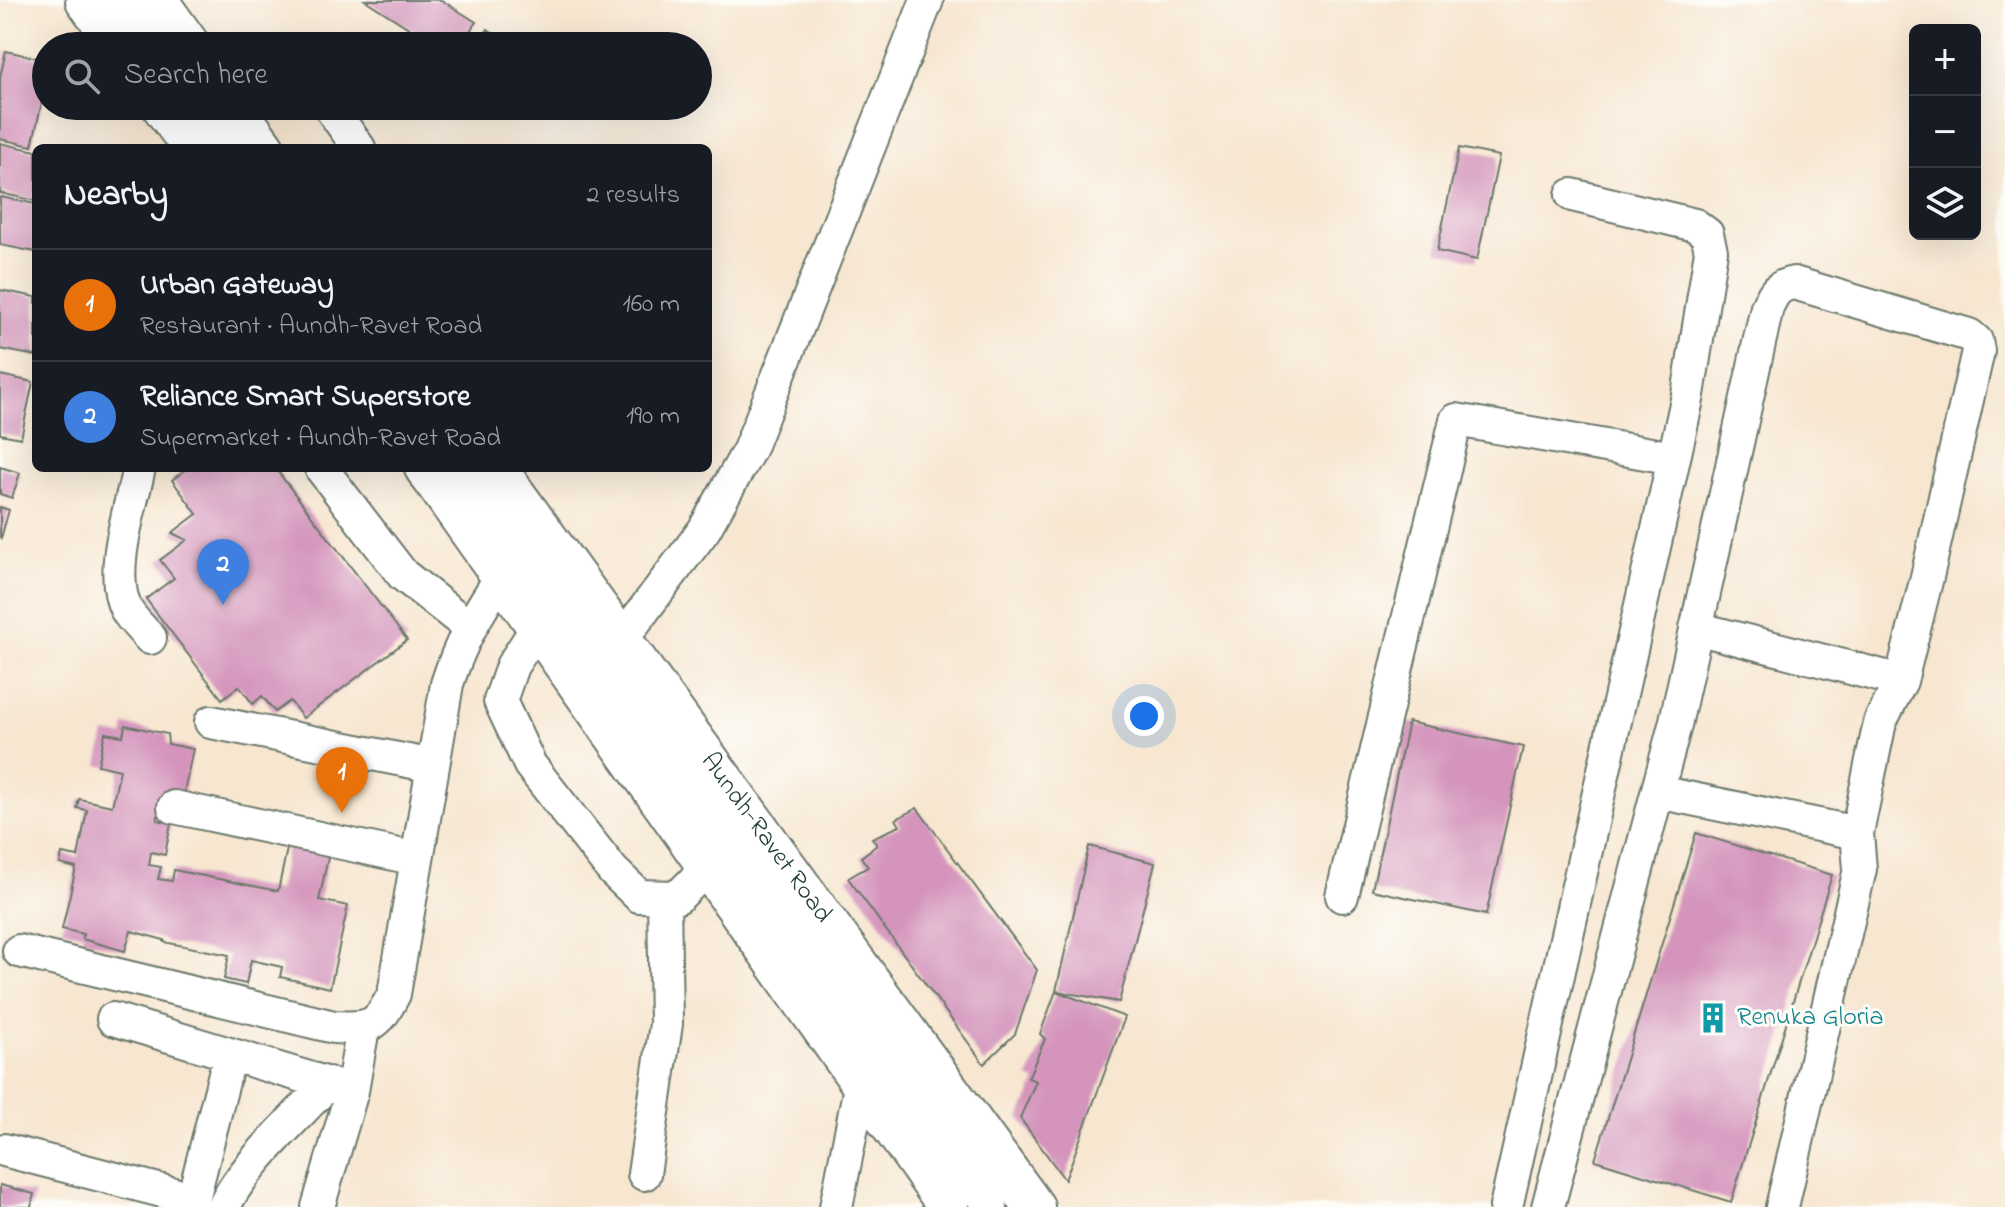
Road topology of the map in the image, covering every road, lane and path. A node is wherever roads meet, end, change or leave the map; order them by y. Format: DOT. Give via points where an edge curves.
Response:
graph roads {
  1 [pos="86,0"];
  2 [pos="123,0"];
  3 [pos="157,0"];
  4 [pos="927,0"];
  5 [pos="109,32"];
  6 [pos="146,32"];
  7 [pos="180,32"];
  8 [pos="172,120"];
  9 [pos="210,120"];
  10 [pos="244,120"];
  11 [pos="339,120"];
  12 [pos="190,144"];
  13 [pos="227,144"];
  14 [pos="261,144"];
  15 [pos="356,144"];
  16 [pos="1572,195"];
  17 [pos="1674,458"];
  18 [pos="138,472"];
  19 [pos="324,472"];
  20 [pos="428,472"];
  21 [pos="465,472"];
  22 [pos="499,472"];
  23 [pos="502,576"];
  24 [pos="538,626"];
  25 [pos="469,627"];
  26 [pos="1696,628"];
  27 [pos="150,638"];
  28 [pos="622,639"];
  29 [pos="1901,681"];
  30 [pos="211,722"];
  31 [pos="433,766"];
  32 [pos="1658,792"];
  33 [pos="174,807"];
  34 [pos="1857,833"];
  35 [pos="417,859"];
  36 [pos="708,867"];
  37 [pos="1342,896"];
  38 [pos="664,897"];
  39 [pos="19,951"];
  40 [pos="113,1019"];
  41 [pos="363,1028"];
  42 [pos="230,1054"];
  43 [pos="861,1082"];
  44 [pos="340,1087"];
  45 [pos="4,1150"];
  46 [pos="644,1174"];
  47 [pos="192,1203"];
  48 [pos="1558,1205"];
  49 [pos="224,1207"];
  50 [pos="318,1207"];
  51 [pos="836,1207"];
  52 [pos="949,1207"];
  53 [pos="991,1207"];
  54 [pos="1034,1207"];
  55 [pos="1506,1207"];
  56 [pos="1782,1207"];
  1 -- 5 [label="main road"];
  2 -- 6 [label="street"];
  3 -- 7 [label="main road"];
  4 -- 28 [label="street" via="749,450 704,530"];
  8 -- 12 [label="main road"];
  9 -- 13 [label="street"];
  10 -- 14 [label="main road"];
  11 -- 15 [label="street"];
  16 -- 17 [label="street" via="1695,225 1707,234 1711,251"];
  17 -- 37 [label="street" via="1456,420"];
  17 -- 55 [label="street"];
  18 -- 27 [label="street" via="121,557 120,591 127,611"];
  19 -- 25 [label="street" via="403,575"];
  20 -- 23 [label="main road"];
  21 -- 53 [label="street"];
  22 -- 28 [label="main road, Aundh-Ravet Road"];
  23 -- 24 [label="main road"];
  23 -- 25 [label="street"];
  24 -- 36 [label="main road"];
  24 -- 38 [label="street" via="512,666 500,701 506,714 530,765 613,871 639,896"];
  25 -- 31 [label="street" via="447,684"];
  26 -- 29 [label="street"];
  26 -- 29 [label="street" via="1767,307 1774,291 1794,283 1976,341 1978,351"];
  26 -- 32 [label="street"];
  28 -- 54 [label="main road, Aundh-Ravet Road"];
  29 -- 34 [label="street" via="1880,722"];
  30 -- 31 [label="street"];
  31 -- 35 [label="street"];
  32 -- 34 [label="street"];
  32 -- 48 [label="street"];
  33 -- 35 [label="street"];
  34 -- 56 [label="street" via="1860,869"];
  35 -- 41 [label="street" via="394,994 382,1016"];
  36 -- 38 [label="street" via="678,897"];
  36 -- 43 [label="main road"];
  38 -- 46 [label="street" via="666,1024"];
  39 -- 41 [label="street" via="334,1027"];
  40 -- 42 [label="street"];
  41 -- 44 [label="street"];
  42 -- 44 [label="street"];
  42 -- 47 [label="street"];
  43 -- 51 [label="street"];
  43 -- 52 [label="main road"];
  44 -- 49 [label="street" via="247,1171"];
  44 -- 50 [label="street"];
  45 -- 47 [label="street"];
}
